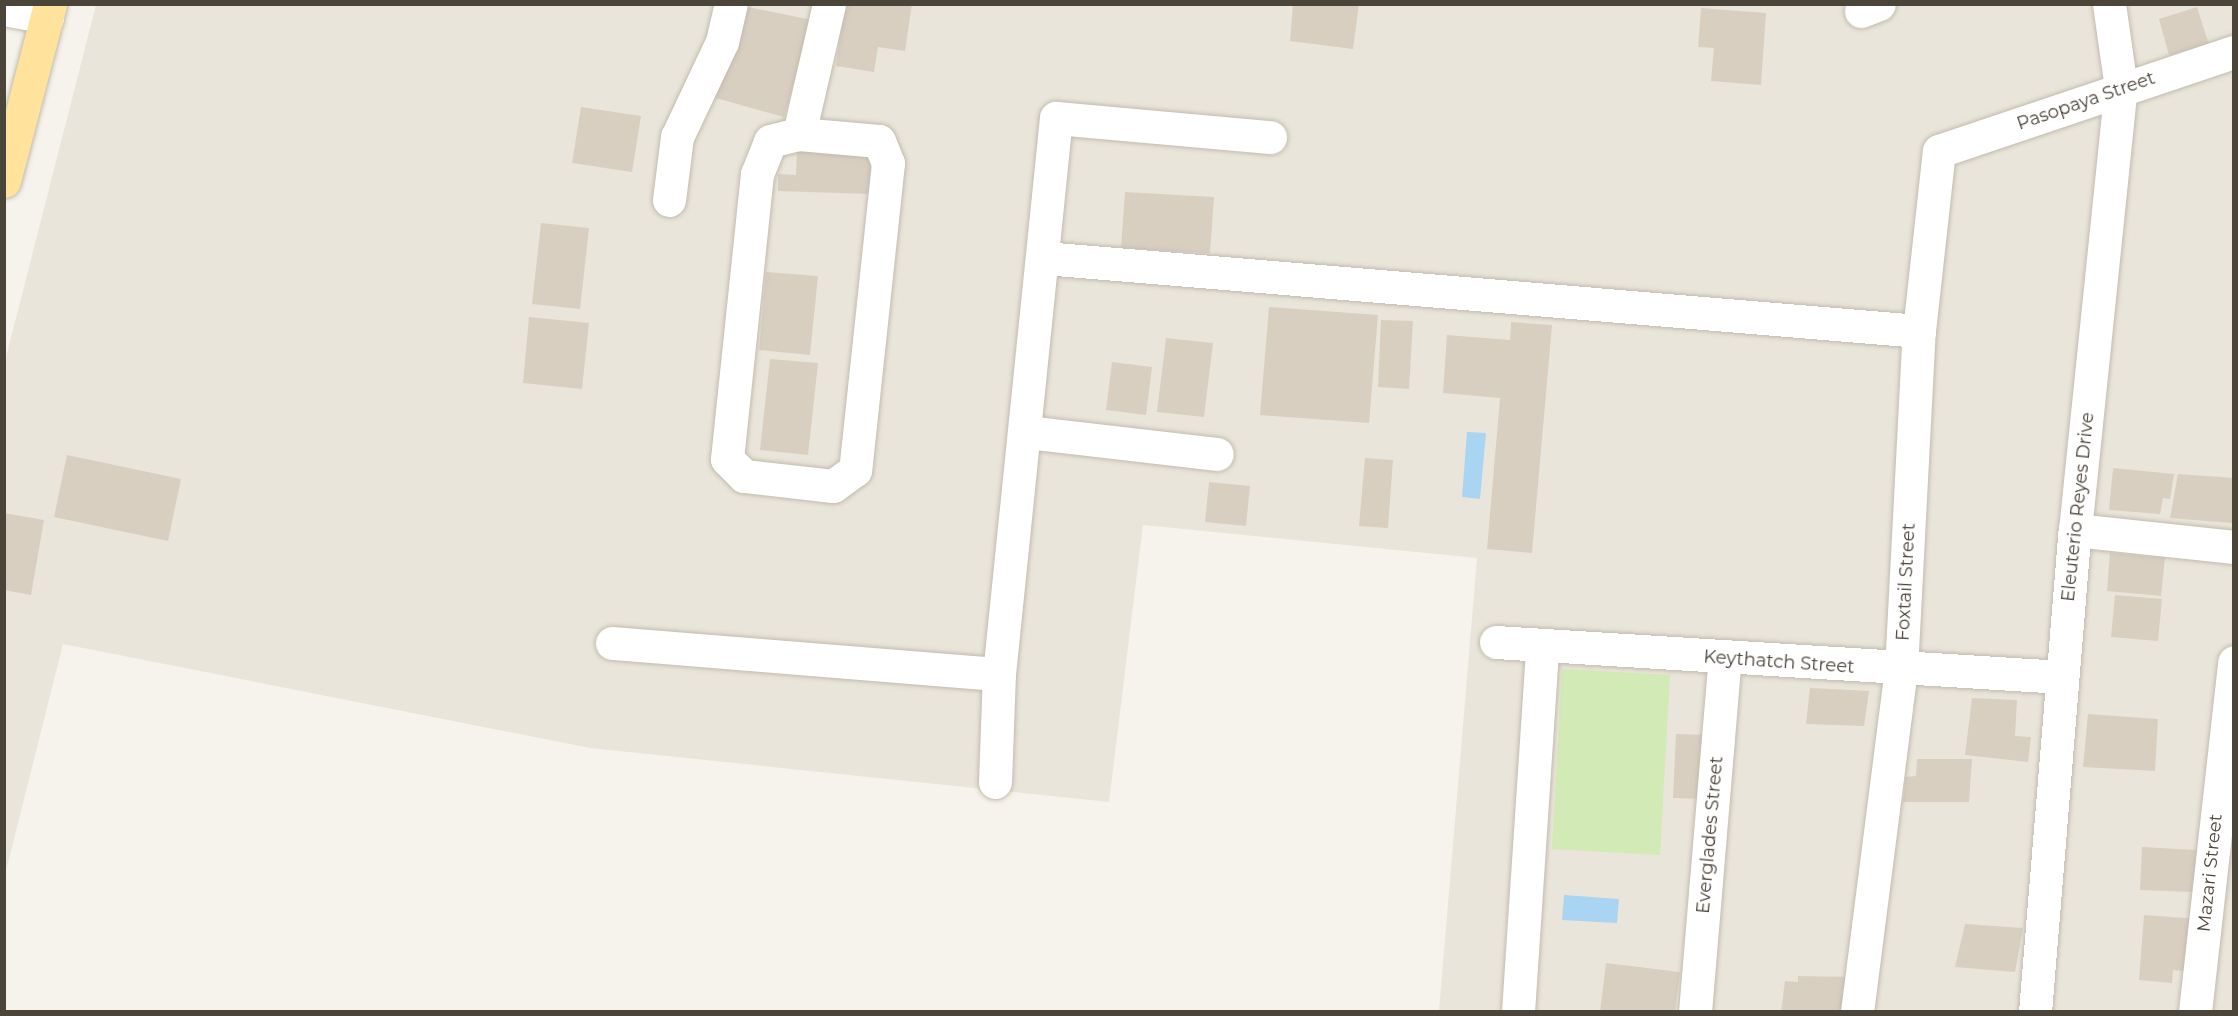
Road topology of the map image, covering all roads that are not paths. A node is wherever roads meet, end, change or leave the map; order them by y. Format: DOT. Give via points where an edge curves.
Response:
graph roads {
  1 [pos="731,4"];
  2 [pos="829,4"];
  3 [pos="2109,4"];
  4 [pos="4,9"];
  5 [pos="49,11"];
  6 [pos="2234,52"];
  7 [pos="2121,88"];
  8 [pos="799,134"];
  9 [pos="1270,137"];
  10 [pos="1939,151"];
  11 [pos="4,181"];
  12 [pos="669,200"];
  13 [pos="1044,258"];
  14 [pos="1919,331"];
  15 [pos="1027,432"];
  16 [pos="1217,454"];
  17 [pos="2075,530"];
  18 [pos="2234,547"];
  19 [pos="1496,642"];
  20 [pos="612,643"];
  21 [pos="1542,646"];
  22 [pos="1725,658"];
  23 [pos="2234,662"];
  24 [pos="1901,670"];
  25 [pos="999,675"];
  26 [pos="2062,677"];
  27 [pos="995,782"];
  28 [pos="1518,1011"];
  29 [pos="1695,1011"];
  30 [pos="1857,1011"];
  31 [pos="2035,1011"];
  32 [pos="2195,1011"];
  1 -- 12 [label="street" via="722,42 677,137"];
  2 -- 8 [label="street"];
  3 -- 7 [label="street, Eleuterio Reyes Drive"];
  4 -- 5 [label="street"];
  5 -- 11 [label="main road"];
  6 -- 7 [label="street, Pasopaya Street"];
  7 -- 10 [label="street, Pasopaya Street"];
  7 -- 17 [label="street, Eleuterio Reyes Drive"];
  8 -- 8 [label="street" via="770,141 757,174 727,459 744,476 833,486 855,470 888,163 879,141"];
  9 -- 13 [label="street" via="1056,118"];
  10 -- 14 [label="street, Foxtail Street"];
  13 -- 14 [label="street"];
  13 -- 15 [label="street"];
  14 -- 24 [label="street, Foxtail Street"];
  15 -- 16 [label="street"];
  15 -- 25 [label="street"];
  17 -- 18 [label="street"];
  17 -- 26 [label="street, Eleuterio Reyes Drive"];
  19 -- 21 [label="street, Keythatch Street"];
  20 -- 25 [label="street"];
  21 -- 22 [label="street, Keythatch Street"];
  21 -- 28 [label="street"];
  22 -- 24 [label="street, Keythatch Street"];
  22 -- 29 [label="street, Everglades Street"];
  23 -- 32 [label="street, Mazari Street"];
  24 -- 26 [label="street, Keythatch Street"];
  24 -- 30 [label="street, Foxtail Street"];
  25 -- 27 [label="street"];
  26 -- 31 [label="street, Eleuterio Reyes Drive"];
}
